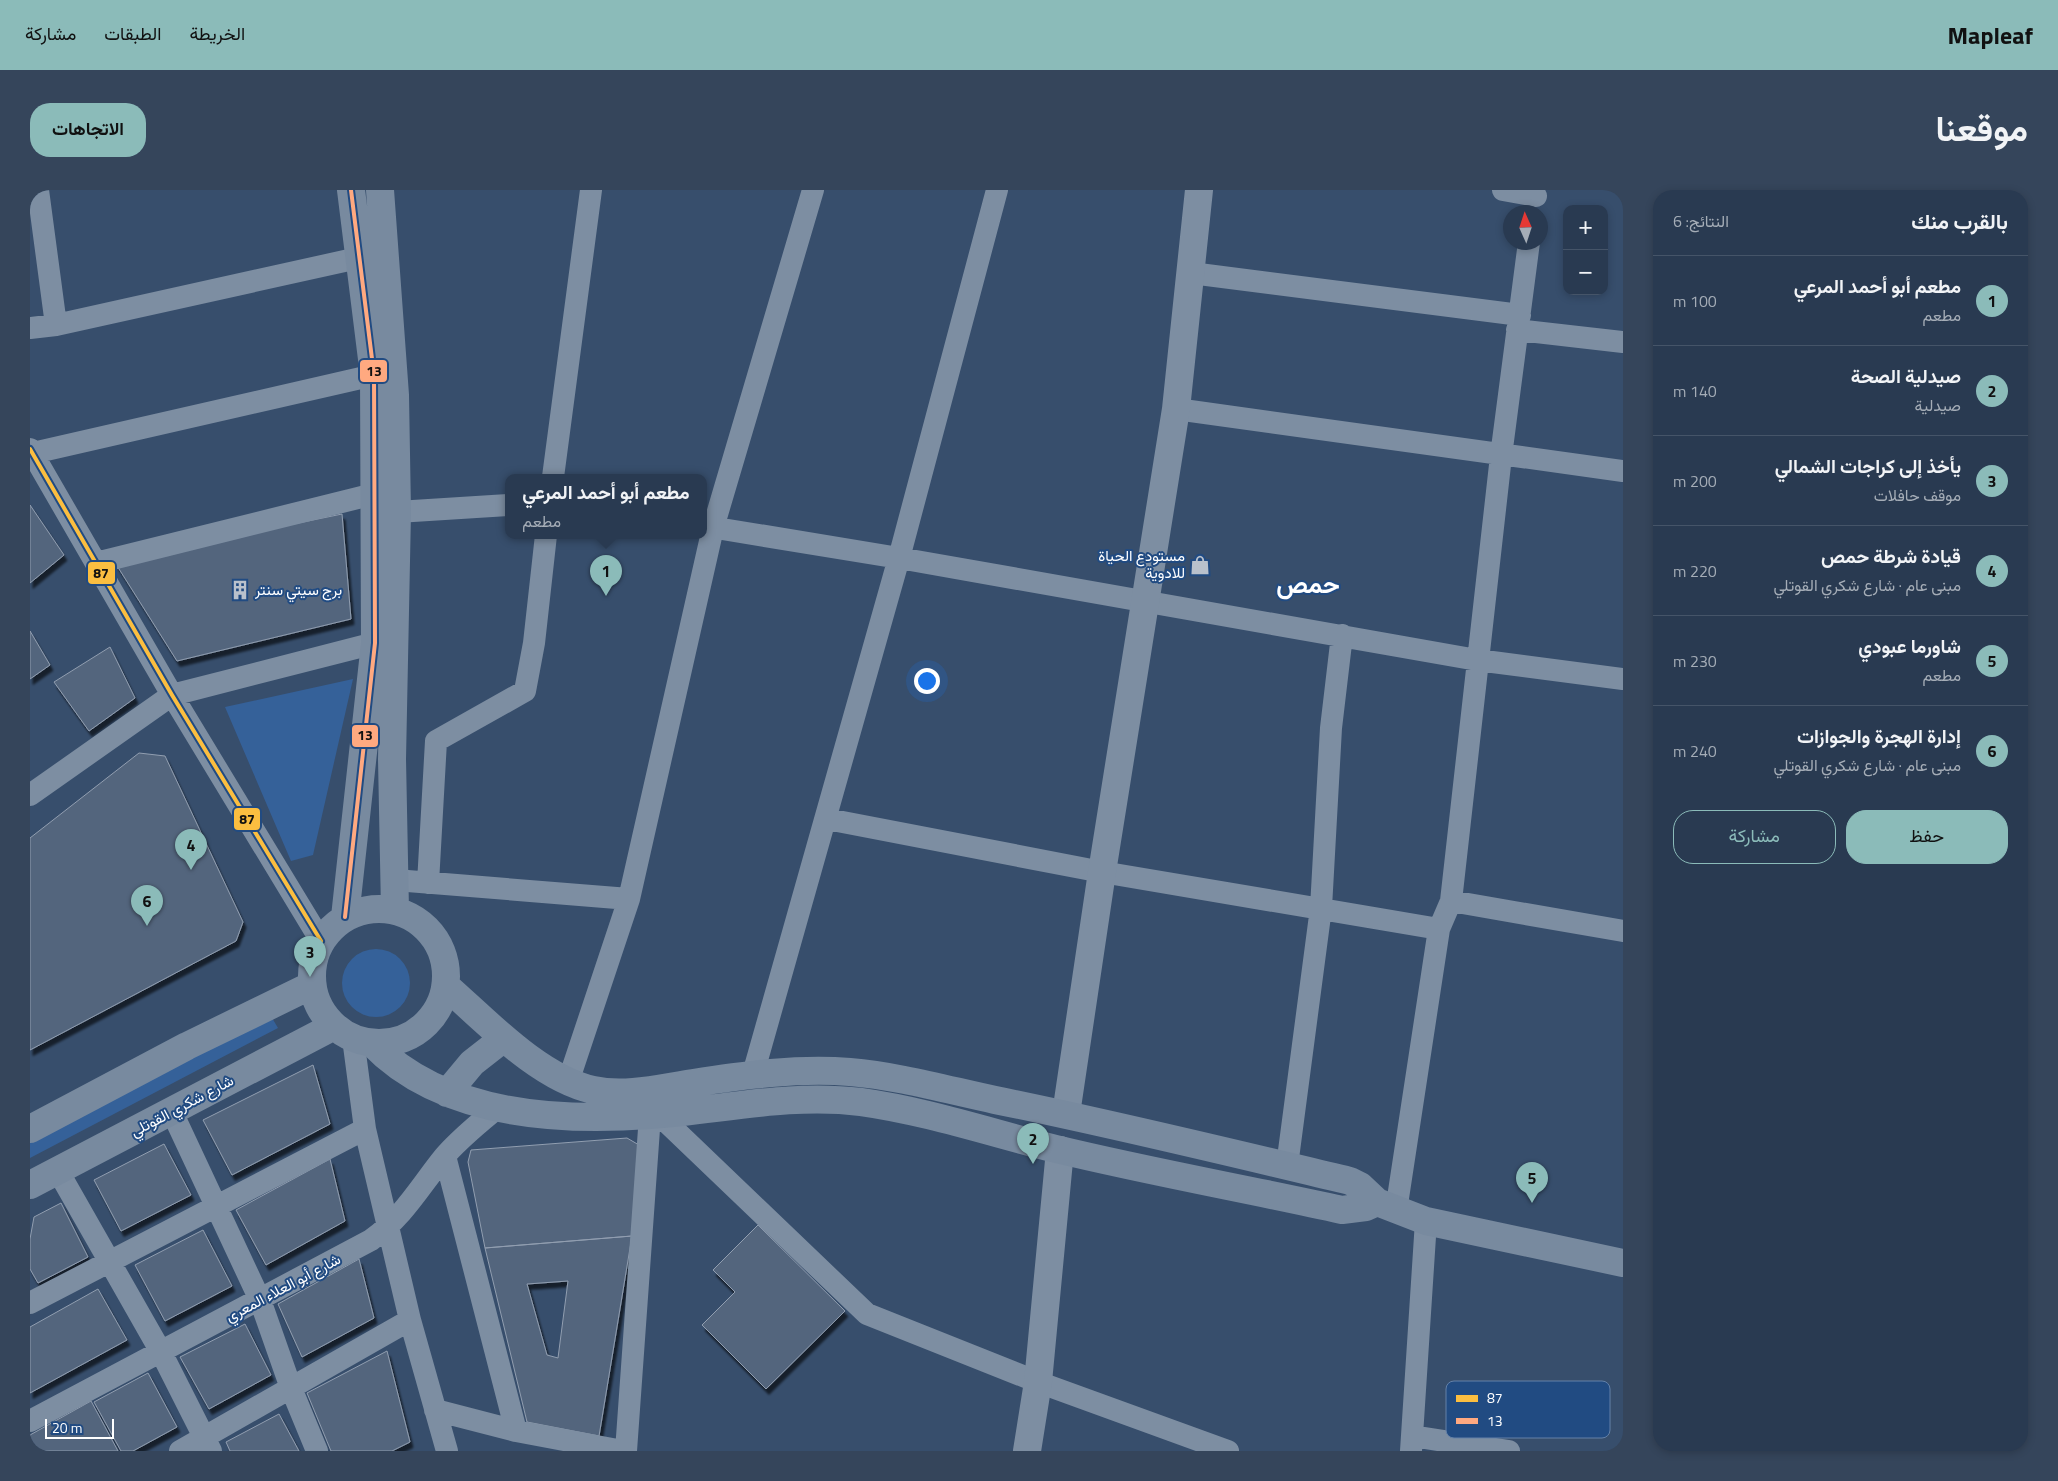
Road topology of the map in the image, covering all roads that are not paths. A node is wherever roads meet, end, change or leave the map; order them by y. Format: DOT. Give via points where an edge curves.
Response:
graph roads {
  1 [pos="38,190"];
  2 [pos="351,190"];
  3 [pos="380,190"];
  4 [pos="592,190"];
  5 [pos="813,190"];
  6 [pos="997,190"];
  7 [pos="1199,190"];
  8 [pos="1504,190"];
  9 [pos="1535,199"];
  10 [pos="1529,250"];
  11 [pos="358,258"];
  12 [pos="1190,273"];
  13 [pos="1519,323"];
  14 [pos="56,325"];
  15 [pos="30,328"];
  16 [pos="1623,342"];
  17 [pos="374,375"];
  18 [pos="1176,409"];
  19 [pos="31,451"];
  20 [pos="1500,456"];
  21 [pos="1623,472"];
  22 [pos="552,474"];
  23 [pos="374,494"];
  24 [pos="505,505"];
  25 [pos="397,512"];
  26 [pos="708,527"];
  27 [pos="546,539"];
  28 [pos="705,539"];
  29 [pos="899,558"];
  30 [pos="96,563"];
  31 [pos="1145,601"];
  32 [pos="1342,635"];
  33 [pos="375,643"];
  34 [pos="1477,660"];
  35 [pos="1623,679"];
  36 [pos="172,695"];
  37 [pos="30,795"];
  38 [pos="827,820"];
  39 [pos="1102,872"];
  40 [pos="395,880"];
  41 [pos="428,883"];
  42 [pos="629,898"];
  43 [pos="1451,901"];
  44 [pos="1321,908"];
  45 [pos="395,910"];
  46 [pos="345,917"];
  47 [pos="1439,929"];
  48 [pos="1623,931"];
  49 [pos="321,941"];
  50 [pos="312,985"];
  51 [pos="446,986"];
  52 [pos="353,1036"];
  53 [pos="504,1038"];
  54 [pos="753,1074"];
  55 [pos="568,1082"];
  56 [pos="447,1093"];
  57 [pos="498,1107"];
  58 [pos="172,1112"];
  59 [pos="1066,1114"];
  60 [pos="654,1115"];
  61 [pos="30,1128"];
  62 [pos="365,1129"];
  63 [pos="1060,1150"];
  64 [pos="445,1156"];
  65 [pos="1287,1166"];
  66 [pos="58,1171"];
  67 [pos="30,1185"];
  68 [pos="216,1206"];
  69 [pos="1386,1206"];
  70 [pos="1426,1221"];
  71 [pos="388,1228"];
  72 [pos="109,1261"];
  73 [pos="1623,1263"];
  74 [pos="260,1300"];
  75 [pos="30,1303"];
  76 [pos="410,1320"];
  77 [pos="161,1352"];
  78 [pos="1038,1382"];
  79 [pos="291,1388"];
  80 [pos="435,1410"];
  81 [pos="30,1421"];
  82 [pos="516,1432"];
  83 [pos="1411,1443"];
  84 [pos="207,1444"];
  85 [pos="180,1451"];
  86 [pos="317,1451"];
  87 [pos="447,1451"];
  88 [pos="625,1451"];
  89 [pos="1027,1451"];
  90 [pos="1228,1451"];
  91 [pos="1509,1451"];
  1 -- 14 [label="street"];
  2 -- 11 [label="main road"];
  3 -- 25 [label="main road" via="395,394"];
  4 -- 22 [label="street"];
  5 -- 26 [label="street"];
  6 -- 29 [label="street"];
  7 -- 12 [label="street"];
  8 -- 9 [label="street"];
  10 -- 13 [label="street"];
  11 -- 14 [label="street"];
  11 -- 17 [label="main road"];
  12 -- 13 [label="street"];
  12 -- 18 [label="street"];
  13 -- 16 [label="street"];
  13 -- 20 [label="street"];
  14 -- 15 [label="street"];
  17 -- 19 [label="street"];
  17 -- 23 [label="main road"];
  18 -- 20 [label="street"];
  18 -- 31 [label="street"];
  19 -- 30 [label="street"];
  20 -- 21 [label="street"];
  20 -- 34 [label="street"];
  23 -- 30 [label="street"];
  23 -- 33 [label="main road"];
  24 -- 25 [label="street"];
  25 -- 40 [label="main road" via="392,759"];
  26 -- 29 [label="street"];
  27 -- 41 [label="street" via="525,691 436,741"];
  28 -- 42 [label="street"];
  29 -- 31 [label="street"];
  29 -- 38 [label="street"];
  30 -- 36 [label="street"];
  31 -- 32 [label="street"];
  31 -- 39 [label="street"];
  32 -- 34 [label="street"];
  32 -- 44 [label="street" via="1331,728"];
  33 -- 36 [label="street"];
  33 -- 46 [label="main road"];
  34 -- 35 [label="street"];
  34 -- 43 [label="street"];
  36 -- 37 [label="street"];
  36 -- 49 [label="street"];
  38 -- 39 [label="street"];
  38 -- 54 [label="street"];
  39 -- 44 [label="street"];
  39 -- 59 [label="street"];
  40 -- 41 [label="street"];
  40 -- 45 [label="main road"];
  41 -- 42 [label="street"];
  42 -- 55 [label="street"];
  43 -- 47 [label="street"];
  43 -- 48 [label="street"];
  44 -- 47 [label="street"];
  44 -- 65 [label="street"];
  45 -- 46 [label="main road" via="370,909"];
  45 -- 51 [label="main road" via="410,916 435,938 443,953"];
  46 -- 49 [label="main road"];
  47 -- 69 [label="street"];
  49 -- 50 [label="main road" via="313,962"];
  50 -- 52 [label="main road" via="319,1008"];
  50 -- 61 [label="main road"];
  51 -- 52 [label="main road" via="437,1010 420,1029 398,1040"];
  51 -- 53 [label="main road"];
  52 -- 56 [label="main road" via="391,1063"];
  52 -- 58 [label="main road, شارع شكري القوتلي"];
  52 -- 62 [label="street"];
  53 -- 55 [label="main road"];
  53 -- 56 [label="main road" via="472,1063"];
  54 -- 55 [label="main road" via="624,1093 593,1090"];
  54 -- 59 [label="main road" via="790,1070 854,1072"];
  56 -- 57 [label="main road"];
  57 -- 60 [label="main road" via="574,1116"];
  57 -- 64 [label="street, شارع أبو العلاء المعري"];
  58 -- 66 [label="main road, شارع شكري القوتلي"];
  58 -- 68 [label="street"];
  59 -- 65 [label="main road"];
  60 -- 63 [label="main road" via="759,1102 831,1100 896,1109"];
  60 -- 78 [label="street" via="867,1314"];
  60 -- 88 [label="street"];
  62 -- 68 [label="street"];
  62 -- 71 [label="street"];
  63 -- 69 [label="main road" via="1342,1210"];
  63 -- 78 [label="street"];
  64 -- 71 [label="street, شارع أبو العلاء المعري"];
  64 -- 82 [label="street"];
  65 -- 69 [label="main road" via="1350,1181"];
  66 -- 67 [label="main road, شارع شكري القوتلي"];
  66 -- 72 [label="street"];
  68 -- 72 [label="street"];
  68 -- 74 [label="street"];
  69 -- 70 [label="main road"];
  70 -- 73 [label="main road"];
  70 -- 83 [label="street"];
  71 -- 74 [label="street, شارع أبو العلاء المعري" via="354,1251"];
  71 -- 76 [label="street"];
  72 -- 75 [label="street"];
  72 -- 77 [label="street"];
  74 -- 77 [label="street, شارع أبو العلاء المعري"];
  74 -- 79 [label="street"];
  76 -- 79 [label="street"];
  76 -- 80 [label="street"];
  77 -- 81 [label="street, شارع أبو العلاء المعري"];
  77 -- 84 [label="street"];
  78 -- 89 [label="street"];
  78 -- 90 [label="street"];
  79 -- 84 [label="street"];
  79 -- 86 [label="street"];
  80 -- 82 [label="street"];
  80 -- 87 [label="street"];
  82 -- 88 [label="street"];
  83 -- 91 [label="street"];
  84 -- 85 [label="street"];
}
